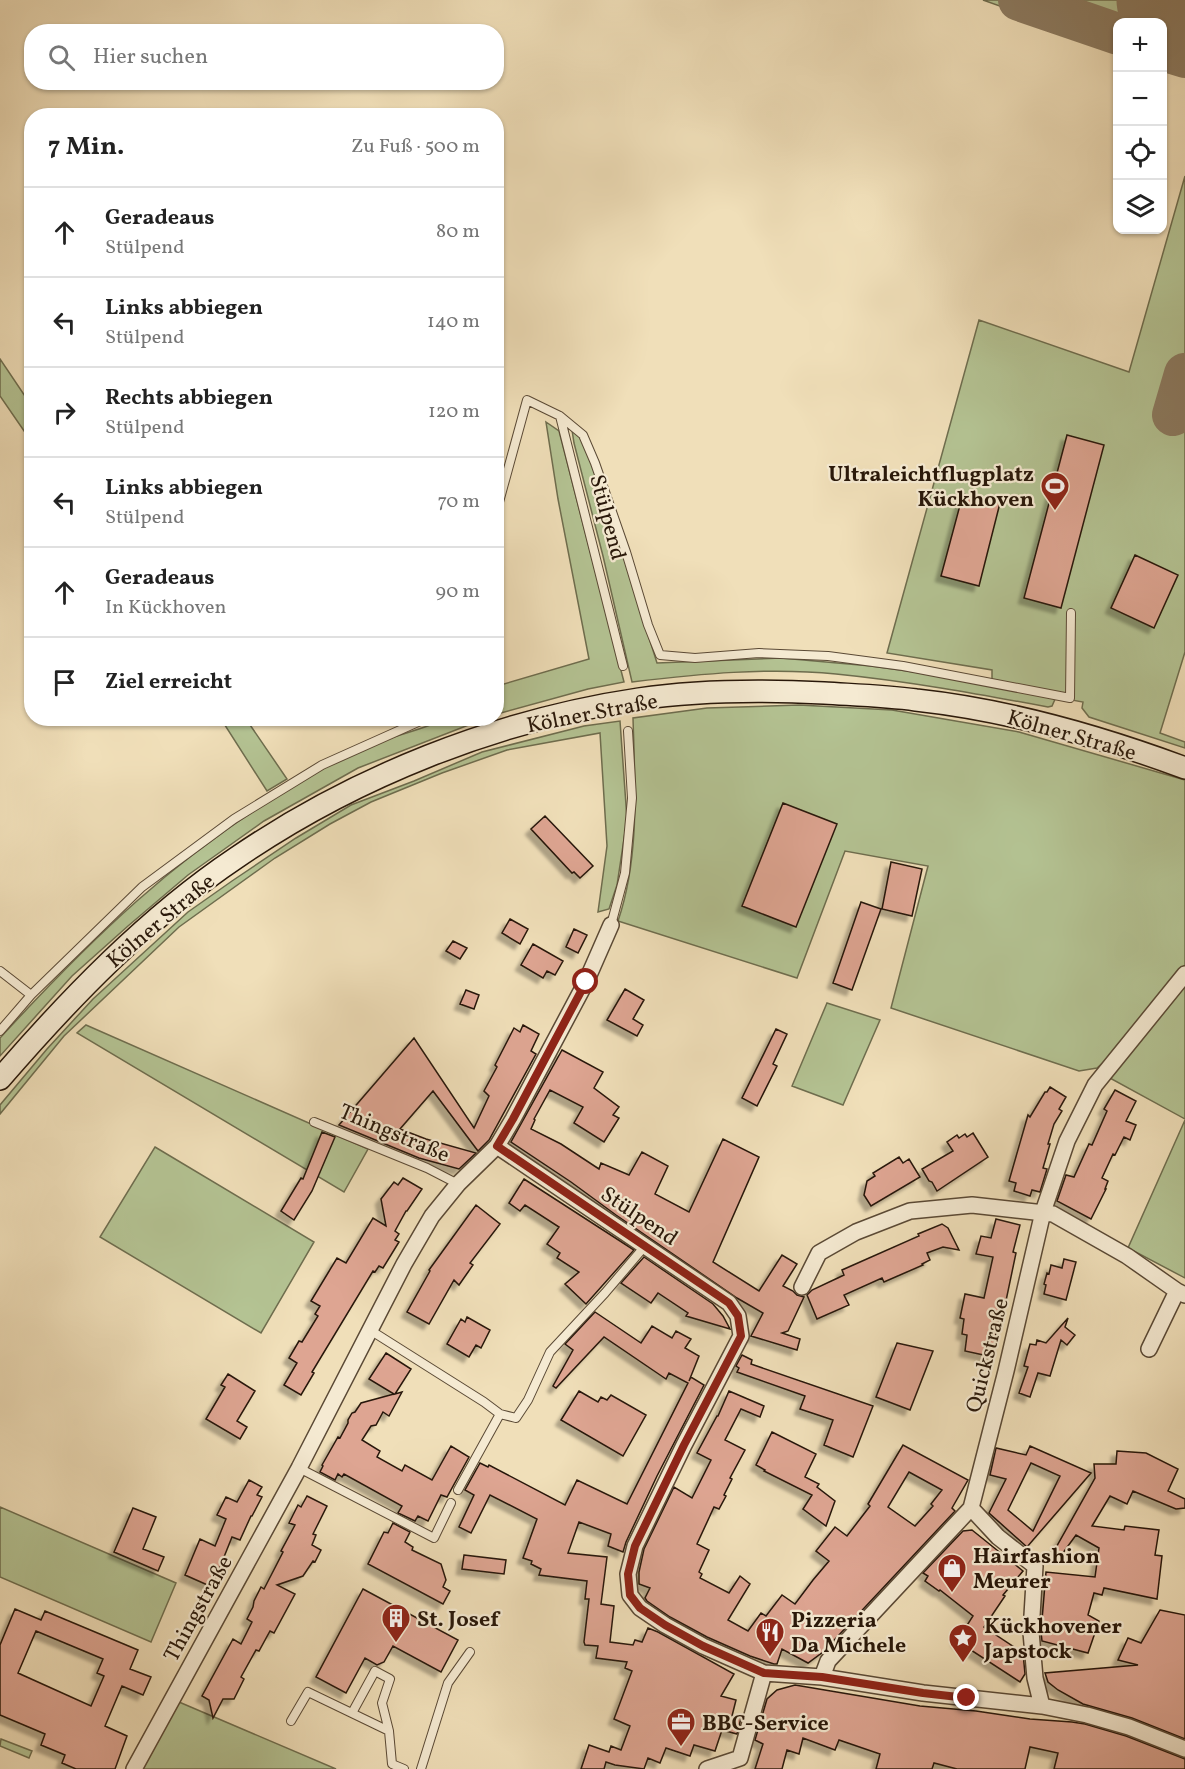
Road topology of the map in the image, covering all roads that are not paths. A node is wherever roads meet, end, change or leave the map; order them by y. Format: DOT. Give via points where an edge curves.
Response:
graph roads {
  1 [pos="560,416"];
  2 [pos="504,484"];
  3 [pos="1071,614"];
  4 [pos="624,666"];
  5 [pos="409,726"];
  6 [pos="628,731"];
  7 [pos="1185,768"];
  8 [pos="611,925"];
  9 [pos="0,971"];
  10 [pos="1185,974"];
  11 [pos="31,995"];
  12 [pos="0,1031"];
  13 [pos="0,1079"];
  14 [pos="314,1122"];
  15 [pos="497,1146"];
  16 [pos="458,1184"];
  17 [pos="1043,1212"];
  18 [pos="645,1246"];
  19 [pos="802,1287"];
  20 [pos="1181,1293"];
  21 [pos="370,1330"];
  22 [pos="1149,1349"];
  23 [pos="500,1414"];
  24 [pos="299,1468"];
  25 [pos="458,1490"];
  26 [pos="451,1503"];
  27 [pos="971,1509"];
  28 [pos="470,1652"];
  29 [pos="764,1673"];
  30 [pos="822,1677"];
  31 [pos="1042,1706"];
  32 [pos="352,1713"];
  33 [pos="291,1721"];
  34 [pos="388,1731"];
  35 [pos="1185,1749"];
  36 [pos="739,1763"];
  37 [pos="134,1769"];
  38 [pos="404,1769"];
  39 [pos="421,1769"];
  40 [pos="707,1769"];
  1 -- 2 [label="lane" via="527,399"];
  1 -- 3 [label="lane" via="583,435 595,463 660,655 828,656 1070,698"];
  1 -- 4 [label="lane, Stülpend"];
  5 -- 11 [label="lane" via="322,765 234,819 142,887"];
  6 -- 8 [label="lane" via="632,798 625,873"];
  7 -- 13 [label="main road, Kölner Straße" via="1067,730 1005,715 864,695 779,691 698,694 640,699 539,721 447,749 367,783 315,809 233,859 163,914 87,984"];
  8 -- 15 [label="street" via="586,982"];
  9 -- 11 [label="lane"];
  10 -- 17 [label="street, Quickstraße" via="1095,1084 1067,1141"];
  11 -- 12 [label="lane"];
  14 -- 16 [label="lane, Thingstraße"];
  15 -- 16 [label="street, Thingstraße"];
  15 -- 18 [label="street, Stülpend"];
  16 -- 21 [label="street, Thingstraße" via="432,1216"];
  17 -- 19 [label="street" via="972,1205 910,1211 856,1232 819,1253"];
  17 -- 20 [label="street" via="1127,1256"];
  17 -- 27 [label="street, Quickstraße"];
  18 -- 23 [label="lane" via="550,1352 516,1418"];
  18 -- 29 [label="street, Stülpend" via="729,1303 738,1316 741,1336 635,1546 628,1574 630,1595 640,1608 665,1625"];
  20 -- 22 [label="street"];
  21 -- 23 [label="lane"];
  21 -- 24 [label="street, Thingstraße"];
  23 -- 25 [label="lane"];
  24 -- 26 [label="lane" via="434,1538"];
  24 -- 37 [label="street, Thingstraße"];
  27 -- 30 [label="street" via="828,1661"];
  27 -- 31 [label="street" via="1035,1566 1031,1632"];
  28 -- 39 [label="lane" via="448,1683"];
  29 -- 30 [label="street"];
  29 -- 36 [label="street"];
  30 -- 31 [label="street"];
  31 -- 35 [label="street" via="1087,1714"];
  32 -- 33 [label="lane" via="308,1692"];
  32 -- 34 [label="lane"];
  32 -- 34 [label="lane" via="375,1671 390,1679 382,1703"];
  34 -- 38 [label="lane" via="392,1764"];
  36 -- 40 [label="street"];
}
